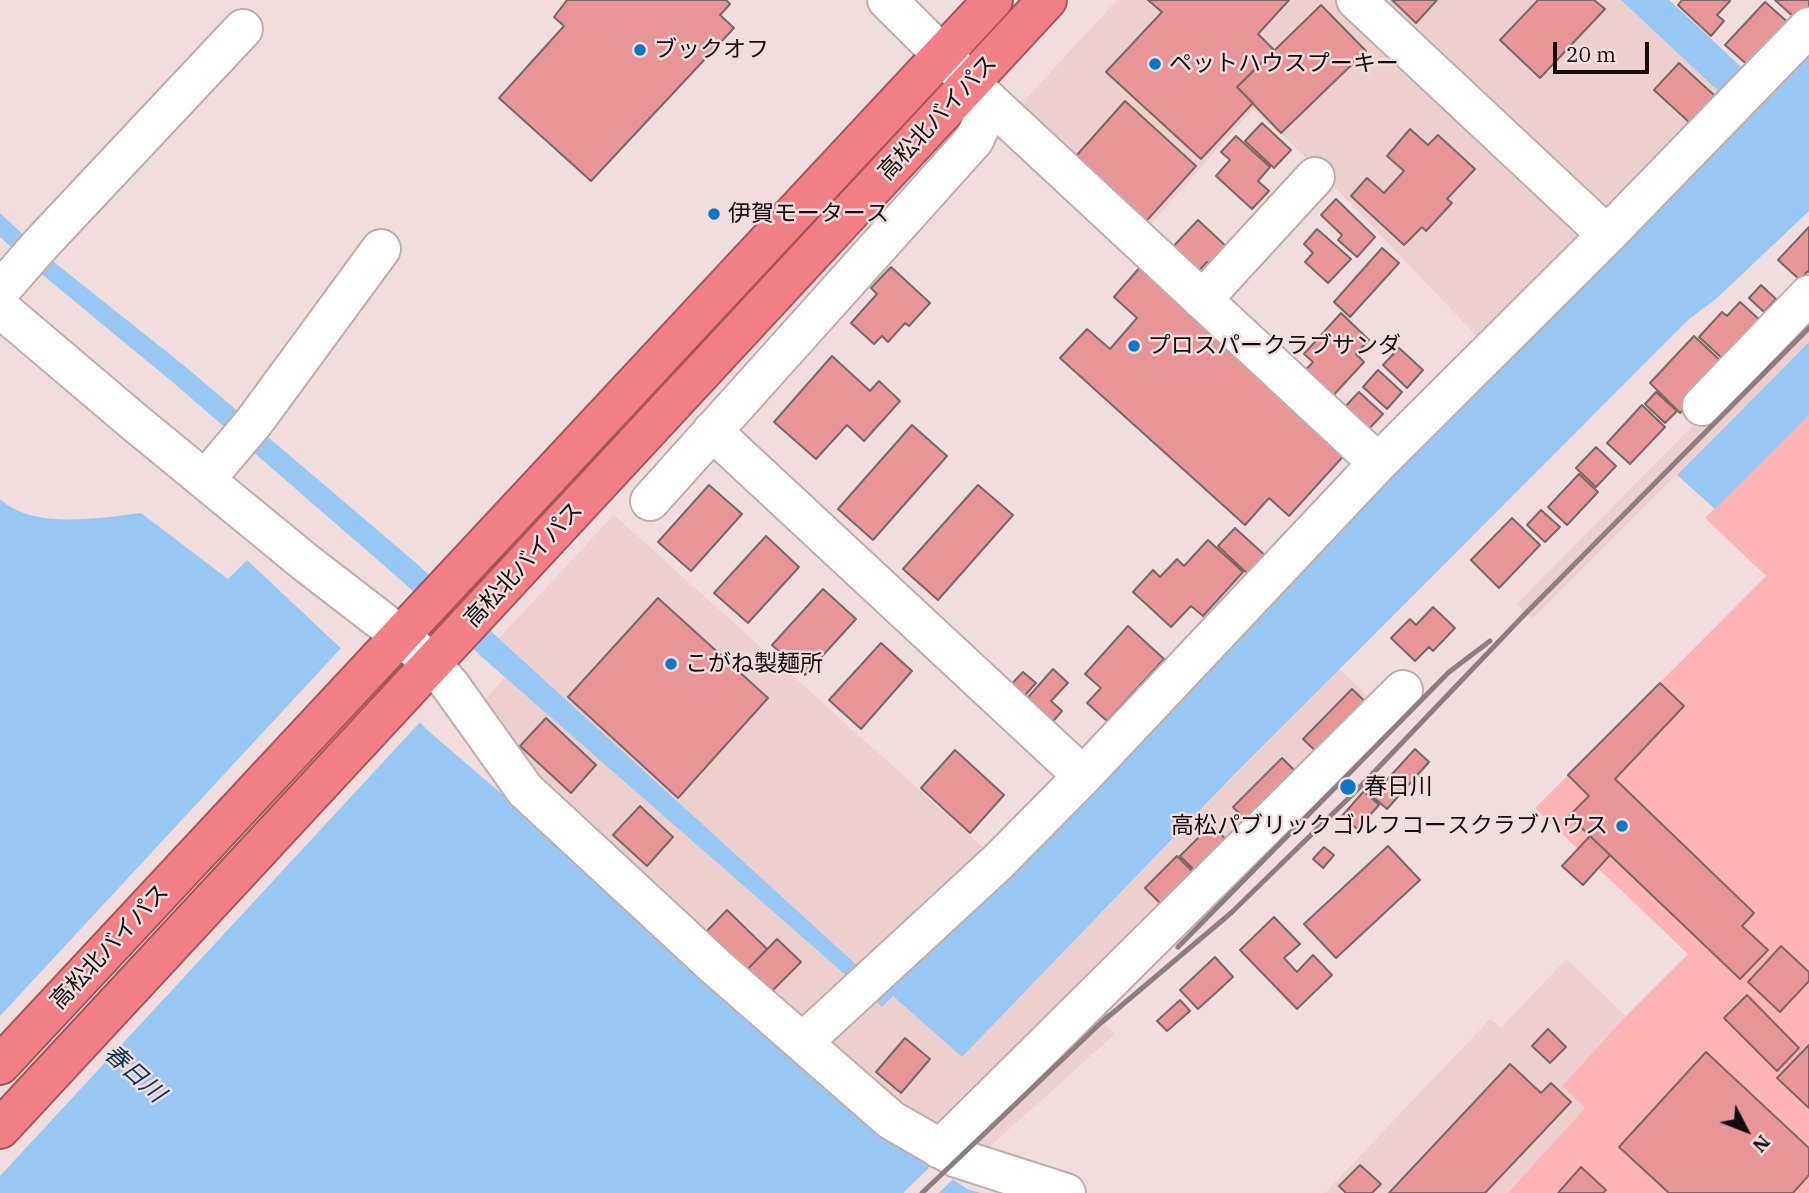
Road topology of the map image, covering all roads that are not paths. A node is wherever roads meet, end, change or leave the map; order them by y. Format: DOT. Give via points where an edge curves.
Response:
graph roads {
  1 [pos="887,0"];
  2 [pos="993,0"];
  3 [pos="1047,0"];
  4 [pos="1356,0"];
  5 [pos="1809,27"];
  6 [pos="243,29"];
  7 [pos="942,55"];
  8 [pos="980,93"];
  9 [pos="1315,177"];
  10 [pos="1607,235"];
  11 [pos="381,249"];
  12 [pos="20,267"];
  13 [pos="1809,295"];
  14 [pos="1202,300"];
  15 [pos="0,308"];
  16 [pos="1702,406"];
  17 [pos="712,431"];
  18 [pos="1378,463"];
  19 [pos="205,480"];
  20 [pos="650,501"];
  21 [pos="415,621"];
  22 [pos="433,662"];
  23 [pos="1403,691"];
  24 [pos="1083,776"];
  25 [pos="803,1042"];
  26 [pos="0,1065"];
  27 [pos="0,1129"];
  28 [pos="940,1149"];
  29 [pos="1066,1193"];
  1 -- 7 [label="street"];
  2 -- 7 [label="highway, 高松北バイパス"];
  3 -- 8 [label="highway, 高松北バイパス"];
  4 -- 10 [label="street"];
  5 -- 10 [label="street"];
  6 -- 12 [label="street"];
  7 -- 8 [label="street"];
  7 -- 21 [label="highway, 高松北バイパス"];
  8 -- 14 [label="street"];
  8 -- 17 [label="street" via="974,140"];
  8 -- 22 [label="highway, 高松北バイパス"];
  9 -- 14 [label="street"];
  10 -- 18 [label="street"];
  11 -- 19 [label="street" via="246,432"];
  13 -- 16 [label="street"];
  14 -- 18 [label="street"];
  15 -- 19 [label="street"];
  17 -- 20 [label="street"];
  17 -- 24 [label="street"];
  18 -- 24 [label="street"];
  19 -- 21 [label="street" via="304,562"];
  21 -- 22 [label="street"];
  21 -- 26 [label="highway, 高松北バイパス"];
  22 -- 25 [label="street" via="525,790"];
  22 -- 27 [label="highway, 高松北バイパス"];
  23 -- 28 [label="street"];
  24 -- 25 [label="street" via="998,862"];
  25 -- 28 [label="street" via="891,1120"];
  28 -- 29 [label="street"];
}
